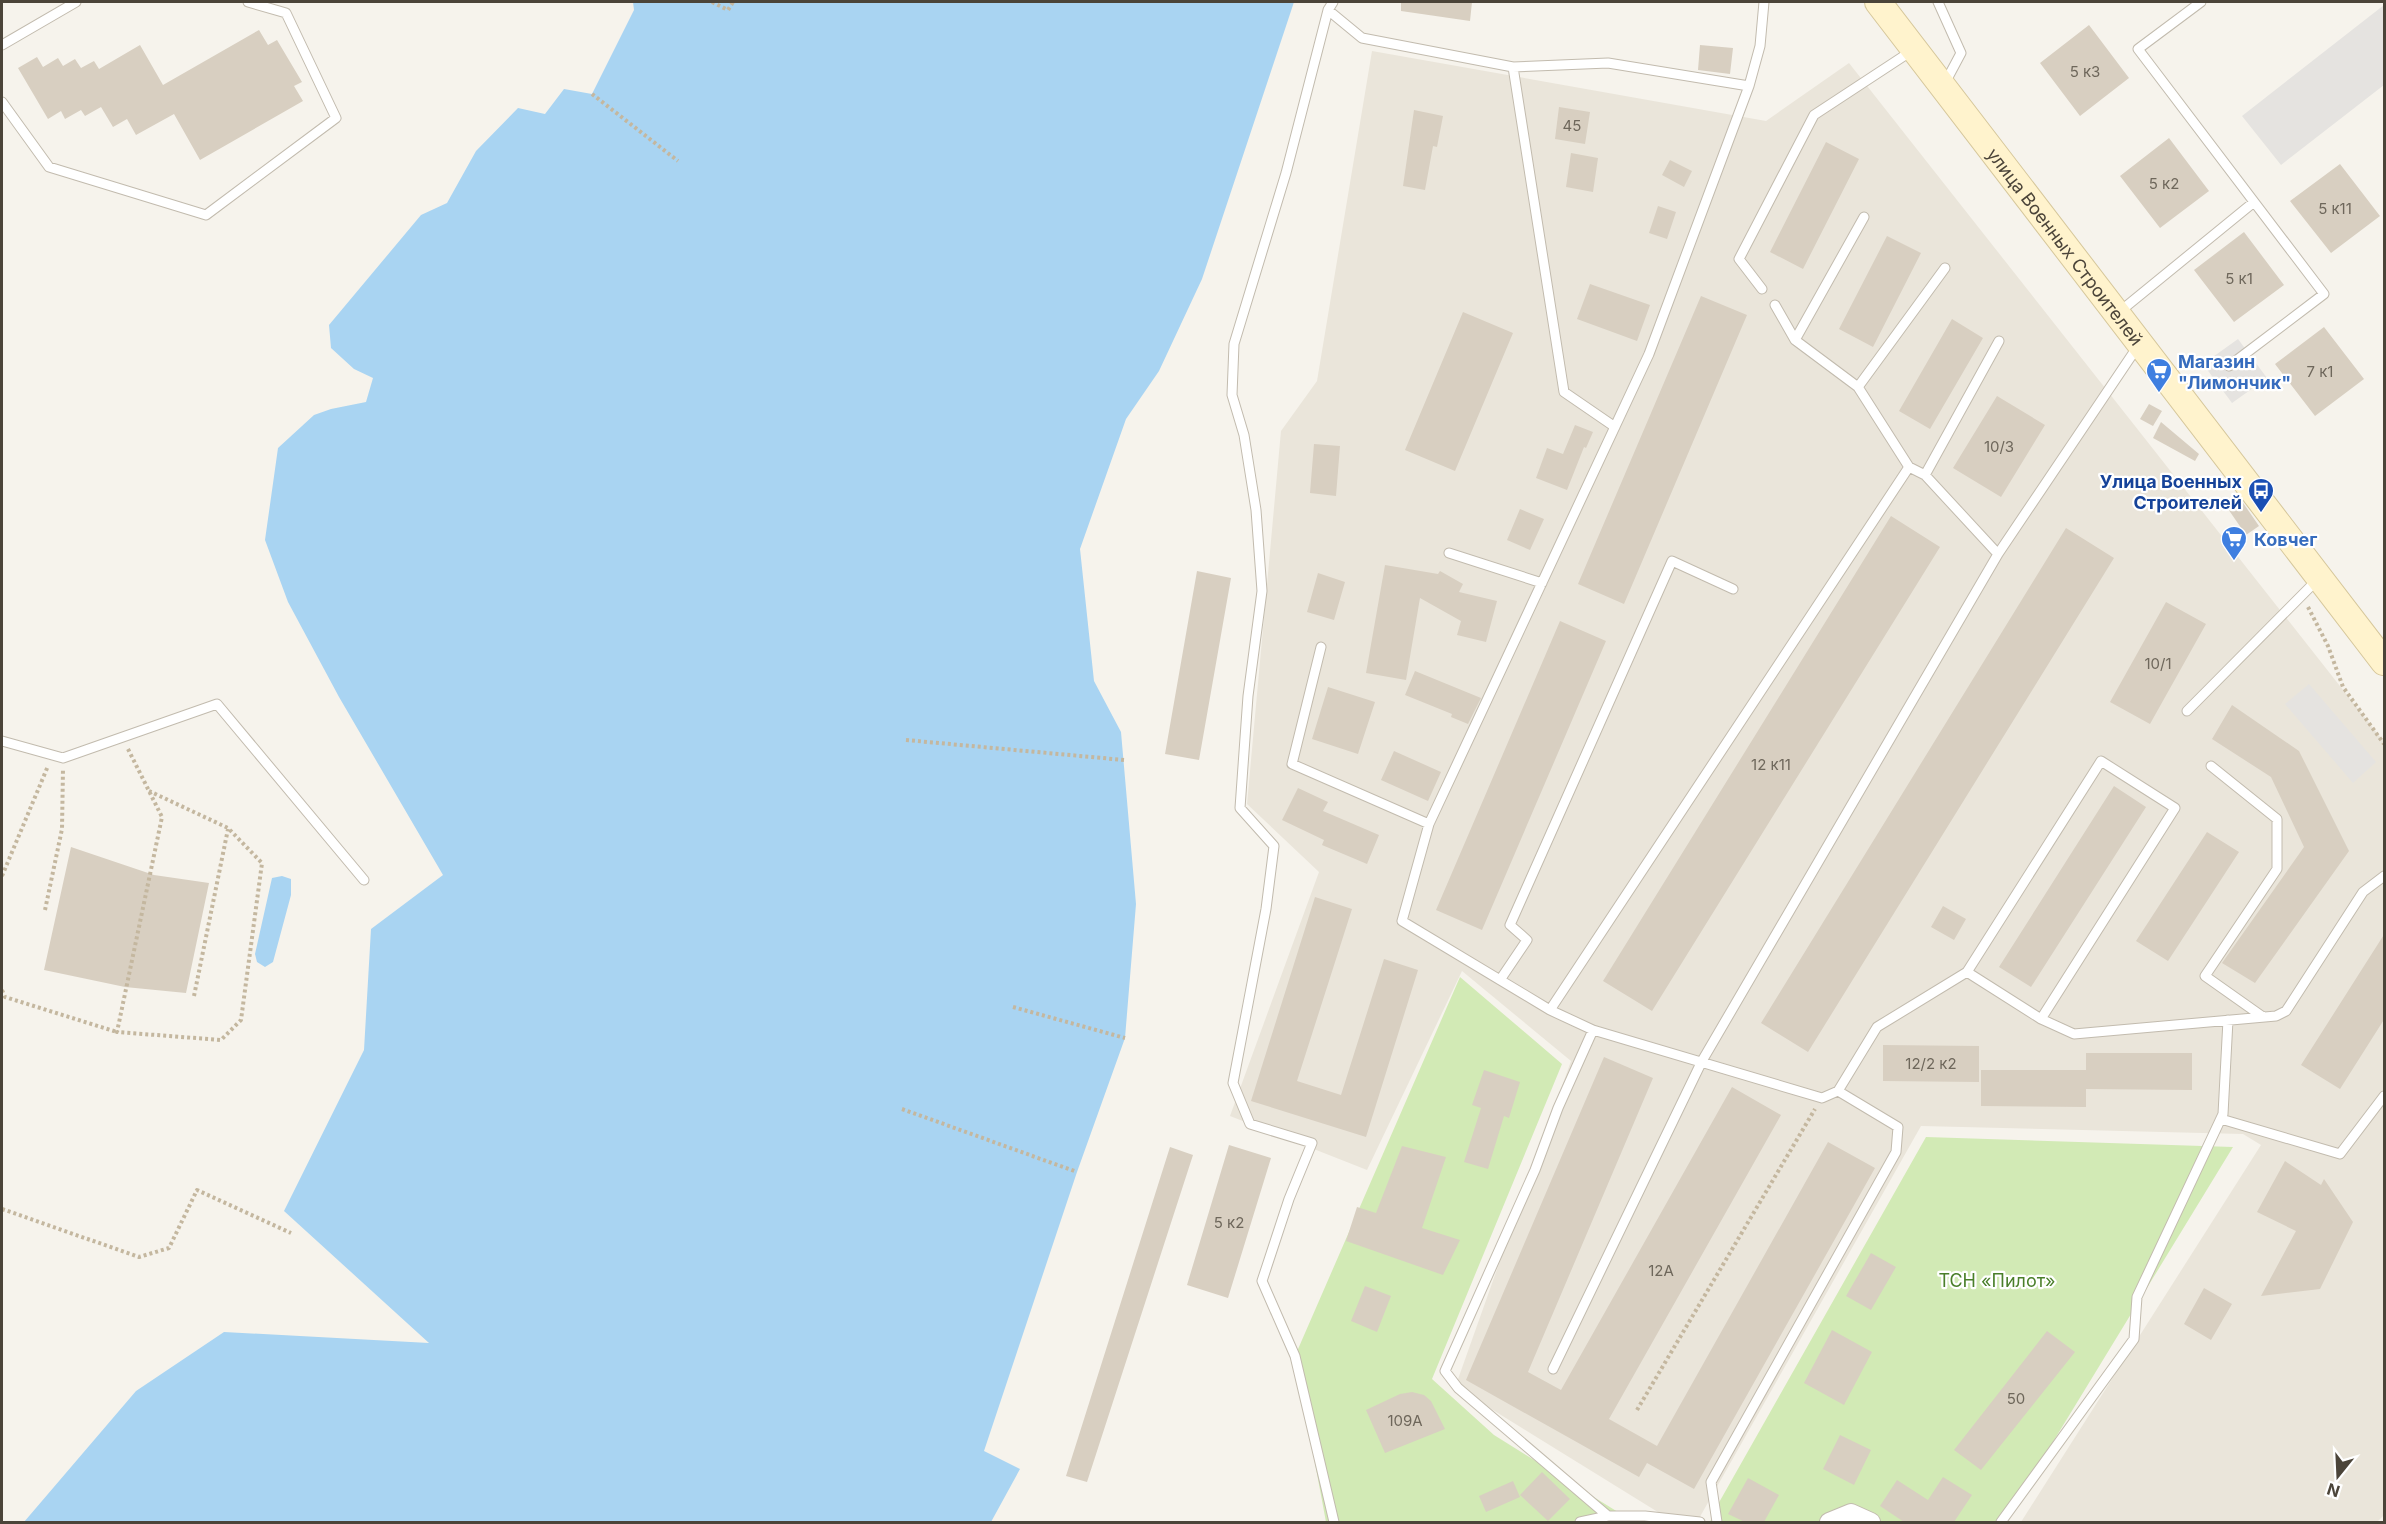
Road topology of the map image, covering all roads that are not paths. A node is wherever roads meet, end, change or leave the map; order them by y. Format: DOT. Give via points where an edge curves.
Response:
graph roads {
  1 [pos="76,2"];
  2 [pos="248,2"];
  3 [pos="1764,2"];
  4 [pos="1878,2"];
  5 [pos="1938,2"];
  6 [pos="2201,2"];
  7 [pos="1330,6"];
  8 [pos="2,45"];
  9 [pos="1914,49"];
  10 [pos="1513,67"];
  11 [pos="1749,86"];
  12 [pos="1943,86"];
  13 [pos="2,102"];
  14 [pos="2254,202"];
  15 [pos="1864,218"];
  16 [pos="1946,268"];
  17 [pos="1762,289"];
  18 [pos="1775,305"];
  19 [pos="2116,314"];
  20 [pos="1796,340"];
  21 [pos="1999,341"];
  22 [pos="2139,344"];
  23 [pos="2229,366"];
  24 [pos="1858,387"];
  25 [pos="1615,427"];
  26 [pos="1909,467"];
  27 [pos="1925,475"];
  28 [pos="1449,553"];
  29 [pos="1998,554"];
  30 [pos="2320,576"];
  31 [pos="1542,583"];
  32 [pos="1733,589"];
  33 [pos="1321,647"];
  34 [pos="2385,662"];
  35 [pos="2187,711"];
  36 [pos="2,741"];
  37 [pos="2211,766"];
  38 [pos="1429,824"];
  39 [pos="2385,876"];
  40 [pos="364,880"];
  41 [pos="1967,972"];
  42 [pos="1500,980"];
  43 [pos="1550,1010"];
  44 [pos="2263,1017"];
  45 [pos="2041,1019"];
  46 [pos="2228,1020"];
  47 [pos="1593,1030"];
  48 [pos="1702,1061"];
  49 [pos="1838,1091"];
  50 [pos="2385,1096"];
  51 [pos="2221,1119"];
  52 [pos="1552,1369"];
  53 [pos="1608,1516"];
  54 [pos="1334,1522"];
  55 [pos="1580,1522"];
  56 [pos="1700,1522"];
  57 [pos="1717,1522"];
  58 [pos="1829,1522"];
  59 [pos="1871,1522"];
  60 [pos="2001,1522"];
  1 -- 8 [label="lane"];
  2 -- 13 [label="lane" via="286,13 336,118 206,215 49,167"];
  3 -- 11 [label="lane" via="1760,46"];
  4 -- 9 [label="main road, улица Военных Строителей"];
  5 -- 12 [label="lane" via="1961,53"];
  6 -- 14 [label="lane" via="2138,49"];
  7 -- 10 [label="lane" via="1362,38"];
  7 -- 54 [label="lane" via="1286,173 1234,344 1232,395 1244,435 1256,510 1262,591 1248,696 1240,808 1274,846 1233,1083 1250,1124 1312,1143 1288,1199 1262,1281 1294,1356"];
  9 -- 12 [label="main road, улица Военных Строителей"];
  9 -- 17 [label="lane" via="1814,116 1739,259"];
  10 -- 11 [label="lane" via="1608,63"];
  10 -- 25 [label="lane" via="1564,392"];
  11 -- 25 [label="lane" via="1649,354"];
  12 -- 19 [label="main road, улица Военных Строителей"];
  14 -- 19 [label="lane"];
  14 -- 23 [label="lane" via="2324,294"];
  15 -- 20 [label="lane"];
  16 -- 24 [label="lane"];
  18 -- 20 [label="lane"];
  19 -- 22 [label="main road, улица Военных Строителей"];
  20 -- 24 [label="lane"];
  21 -- 27 [label="lane"];
  22 -- 29 [label="lane"];
  22 -- 30 [label="main road, улица Военных Строителей"];
  24 -- 26 [label="lane"];
  25 -- 31 [label="lane"];
  26 -- 27 [label="lane"];
  26 -- 43 [label="lane"];
  27 -- 29 [label="lane"];
  28 -- 31 [label="lane"];
  29 -- 48 [label="lane"];
  30 -- 34 [label="main road, улица Военных Строителей"];
  30 -- 35 [label="lane"];
  31 -- 38 [label="lane"];
  32 -- 42 [label="lane" via="1672,561 1510,925 1527,940"];
  33 -- 38 [label="lane" via="1292,764"];
  36 -- 40 [label="lane" via="63,758 217,705"];
  37 -- 44 [label="lane" via="2277,819 2277,869 2205,975"];
  38 -- 42 [label="lane" via="1402,921"];
  39 -- 44 [label="lane" via="2363,891 2286,1011"];
  41 -- 45 [label="lane"];
  41 -- 45 [label="lane" via="2101,761 2175,808"];
  41 -- 49 [label="lane" via="1877,1027"];
  42 -- 43 [label="lane"];
  43 -- 47 [label="lane"];
  44 -- 46 [label="lane"];
  45 -- 46 [label="lane" via="2074,1034"];
  46 -- 51 [label="lane"];
  47 -- 48 [label="lane"];
  47 -- 53 [label="lane" via="1444,1371 1458,1388"];
  48 -- 49 [label="lane" via="1822,1098"];
  48 -- 52 [label="lane"];
  49 -- 57 [label="lane" via="1898,1127 1896,1152 1711,1482"];
  50 -- 51 [label="lane" via="2340,1154"];
  51 -- 60 [label="lane" via="2137,1297 2134,1339"];
  53 -- 55 [label="lane"];
  53 -- 56 [label="lane"];
  58 -- 59 [label="street" via="1851,1513"];
}
